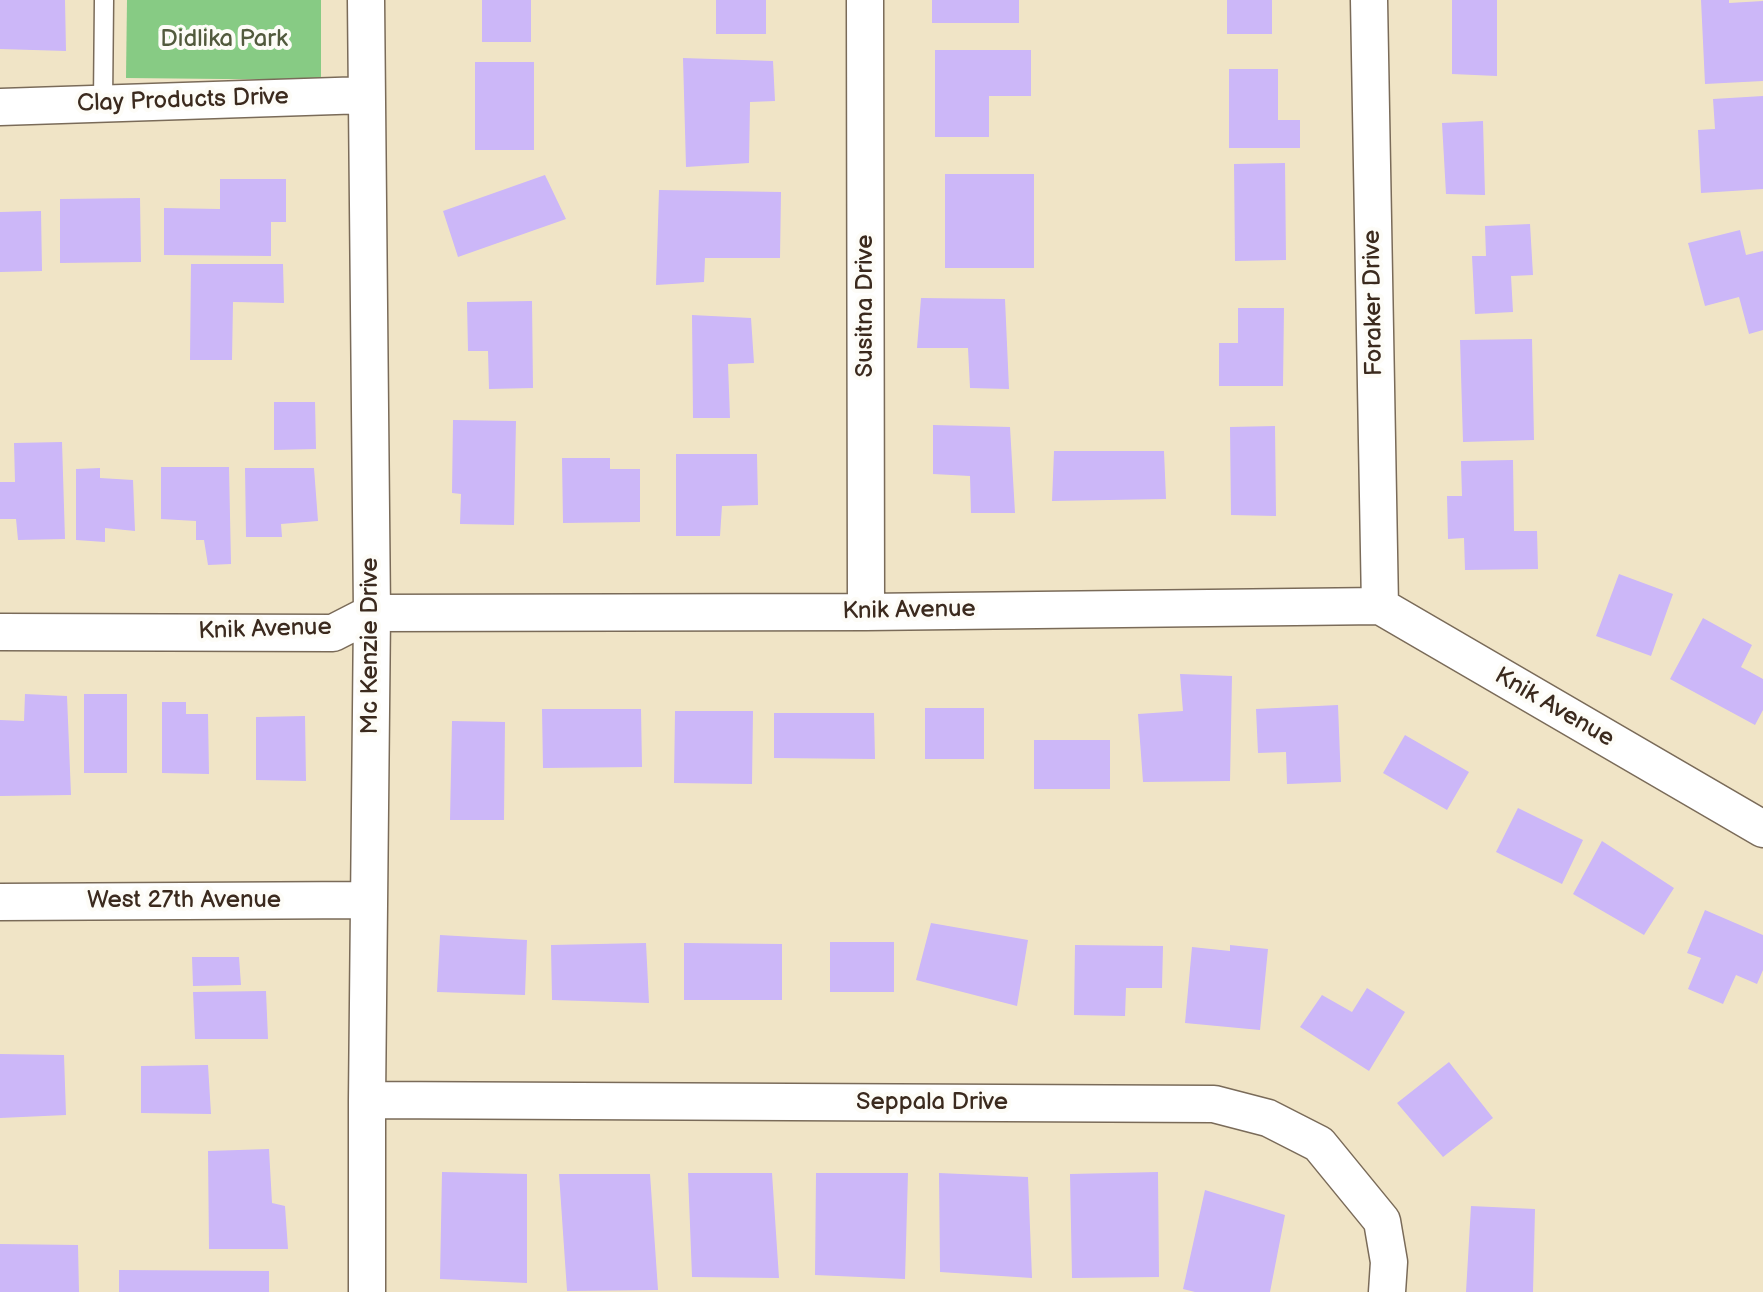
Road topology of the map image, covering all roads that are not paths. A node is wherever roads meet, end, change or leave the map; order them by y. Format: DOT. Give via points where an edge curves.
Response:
graph roads {
  1 [pos="104,0"];
  2 [pos="366,0"];
  3 [pos="865,0"];
  4 [pos="1369,0"];
  5 [pos="366,95"];
  6 [pos="103,103"];
  7 [pos="0,107"];
  8 [pos="1380,606"];
  9 [pos="866,612"];
  10 [pos="372,613"];
  11 [pos="0,632"];
  12 [pos="1763,829"];
  13 [pos="369,900"];
  14 [pos="0,902"];
  15 [pos="367,1100"];
  16 [pos="367,1292"];
  17 [pos="1387,1292"];
  1 -- 6 [label="lane"];
  2 -- 5 [label="street, Mc Kenzie Drive"];
  3 -- 9 [label="street, Susitna Drive"];
  4 -- 8 [label="street, Foraker Drive"];
  5 -- 6 [label="street, Clay Products Drive"];
  5 -- 10 [label="street, Mc Kenzie Drive"];
  6 -- 7 [label="street, Clay Products Drive"];
  8 -- 9 [label="street, Knik Avenue"];
  8 -- 12 [label="street, Knik Avenue"];
  9 -- 10 [label="street, Knik Avenue"];
  10 -- 11 [label="street, Knik Avenue" via="333,633"];
  10 -- 13 [label="street, Mc Kenzie Drive"];
  13 -- 14 [label="street, West 27th Avenue"];
  13 -- 15 [label="street, Mc Kenzie Drive"];
  15 -- 16 [label="street, Mc Kenzie Drive"];
  15 -- 17 [label="street, Seppala Drive" via="1214,1104 1268,1118 1319,1144 1382,1221 1389,1262"];
}
